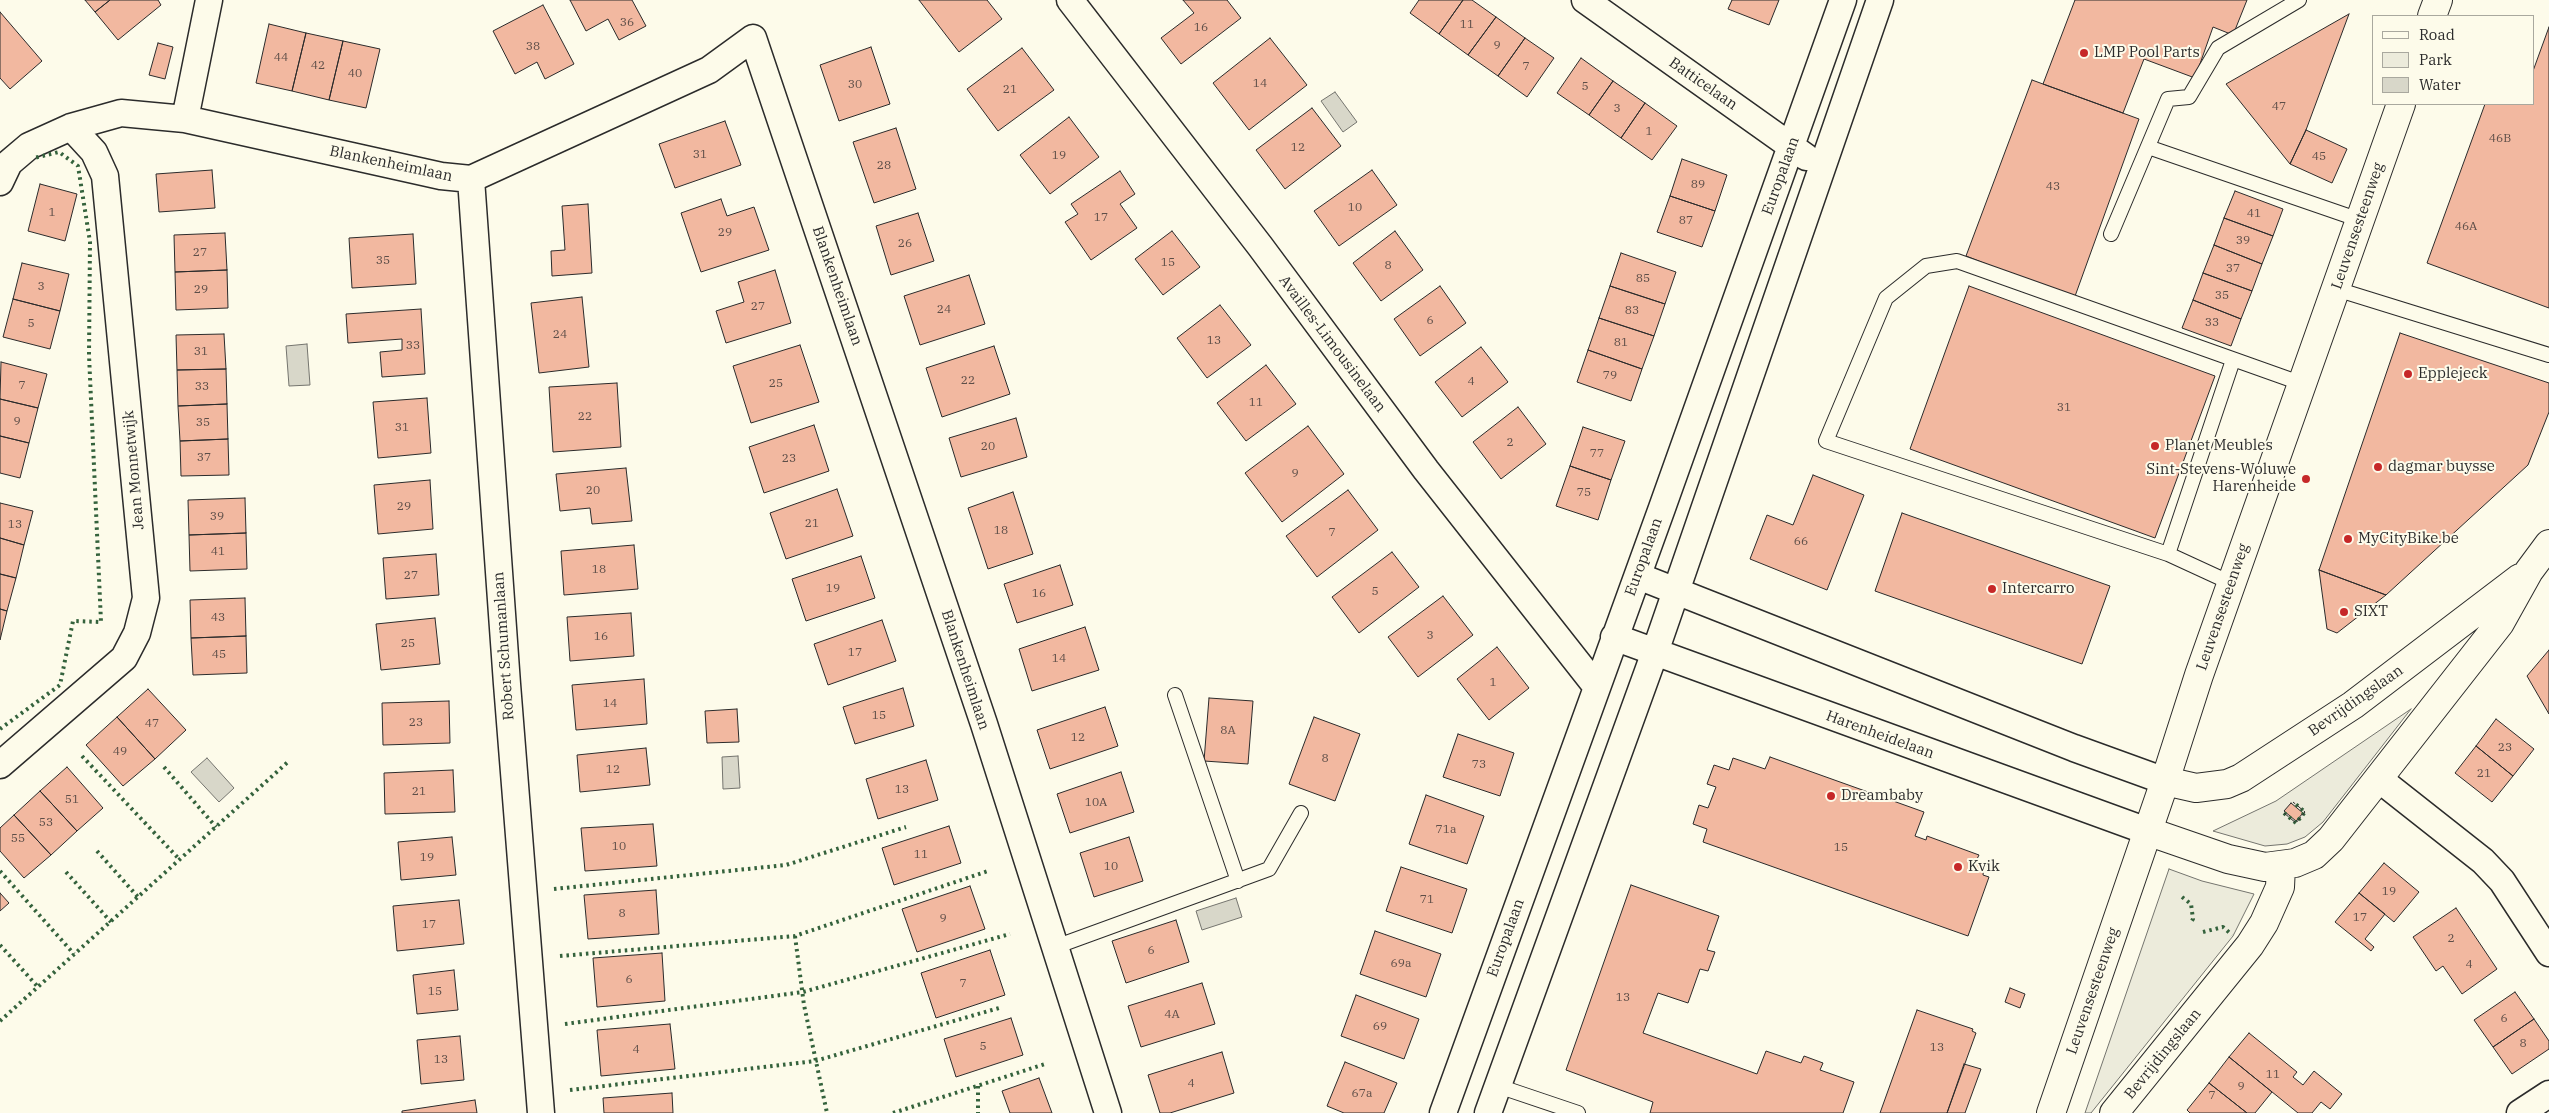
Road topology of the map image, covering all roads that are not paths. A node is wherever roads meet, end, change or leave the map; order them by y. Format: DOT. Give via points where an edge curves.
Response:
graph roads {
  1 [pos="209,0"];
  2 [pos="1070,0"];
  3 [pos="1584,0"];
  4 [pos="1843,0"];
  5 [pos="1880,0"];
  6 [pos="2299,0"];
  7 [pos="2438,0"];
  8 [pos="2432,15"];
  9 [pos="2401,105"];
  10 [pos="185,119"];
  11 [pos="71,126"];
  12 [pos="1792,147"];
  13 [pos="2148,147"];
  14 [pos="1822,168"];
  15 [pos="471,180"];
  16 [pos="0,182"];
  17 [pos="2360,220"];
  18 [pos="2111,234"];
  19 [pos="2336,290"];
  20 [pos="2549,355"];
  21 [pos="2233,360"];
  22 [pos="2303,384"];
  23 [pos="2549,544"];
  24 [pos="2168,554"];
  25 [pos="2529,571"];
  26 [pos="1638,576"];
  27 [pos="2231,583"];
  28 [pos="1675,590"];
  29 [pos="1614,637"];
  30 [pos="1654,652"];
  31 [pos="1596,686"];
  32 [pos="1175,695"];
  33 [pos="0,765"];
  34 [pos="2379,778"];
  35 [pos="2165,781"];
  36 [pos="1301,813"];
  37 [pos="2147,831"];
  38 [pos="2281,866"];
  39 [pos="1238,881"];
  40 [pos="1055,947"];
  41 [pos="2549,953"];
  42 [pos="1498,1086"];
  43 [pos="2549,1094"];
  44 [pos="541,1113"];
  45 [pos="1108,1113"];
  46 [pos="1443,1113"];
  47 [pos="1488,1113"];
  48 [pos="1578,1113"];
  49 [pos="2050,1113"];
  50 [pos="2114,1113"];
  51 [pos="2520,1113"];
  1 -- 10 [label="street"];
  2 -- 31 [label="street, Availles-Limousinelaan" via="1260,246 1426,470"];
  3 -- 12 [label="street, Batticelaan"];
  4 -- 12 [label="street, Europalaan"];
  5 -- 14 [label="street"];
  6 -- 13 [label="lane" via="2218,48 2189,97 2168,99"];
  7 -- 8 [label="street"];
  9 -- 17 [label="street, Leuvensesteenweg"];
  10 -- 11 [label="street" via="121,113"];
  10 -- 15 [label="street, Blankenheimlaan"];
  11 -- 16 [label="street" via="29,146 9,163"];
  11 -- 33 [label="street, Jean Monnetwijk" via="94,152 105,176 146,598 137,633 124,658"];
  12 -- 14 [label="street, Batticelaan"];
  12 -- 26 [label="street, Europalaan"];
  13 -- 17 [label="lane"];
  13 -- 18 [label="lane"];
  14 -- 28 [label="street"];
  15 -- 40 [label="street, Blankenheimlaan" via="709,70 753,38 984,724"];
  15 -- 44 [label="street, Robert Schumanlaan"];
  17 -- 19 [label="street, Leuvensesteenweg"];
  19 -- 20 [label="lane"];
  19 -- 22 [label="street, Leuvensesteenweg"];
  21 -- 22 [label="lane"];
  21 -- 24 [label="lane"];
  21 -- 24 [label="lane" via="1957,261 1926,266 1886,298 1826,441"];
  22 -- 27 [label="street, Leuvensesteenweg"];
  23 -- 25 [label="street, Bevrijdingslaan"];
  24 -- 27 [label="lane"];
  25 -- 34 [label="street, Bevrijdingslaan" via="2500,623"];
  25 -- 35 [label="street, Bevrijdingslaan" via="2360,699 2241,778 2227,784 2196,788"];
  26 -- 28 [label="street"];
  26 -- 29 [label="street, Europalaan"];
  27 -- 35 [label="street, Leuvensesteenweg"];
  28 -- 30 [label="street"];
  28 -- 35 [label="street"];
  29 -- 30 [label="street, Harenheidelaan"];
  29 -- 31 [label="street, Europalaan"];
  30 -- 37 [label="street, Harenheidelaan"];
  30 -- 42 [label="street"];
  31 -- 46 [label="street, Europalaan"];
  32 -- 39 [label="lane"];
  34 -- 38 [label="street, Bevrijdingslaan" via="2331,839 2314,855"];
  34 -- 41 [label="street" via="2483,861 2502,881"];
  35 -- 37 [label="street, Leuvensesteenweg"];
  36 -- 39 [label="lane" via="1269,869"];
  37 -- 38 [label="street, Bevrijdingslaan" via="2228,859 2265,867"];
  37 -- 49 [label="street, Leuvensesteenweg"];
  38 -- 50 [label="street, Bevrijdingslaan" via="2280,887 2250,946"];
  39 -- 40 [label="lane"];
  40 -- 45 [label="street, Blankenheimlaan"];
  42 -- 47 [label="street"];
  42 -- 48 [label="lane"];
  43 -- 51 [label="street"];
}
